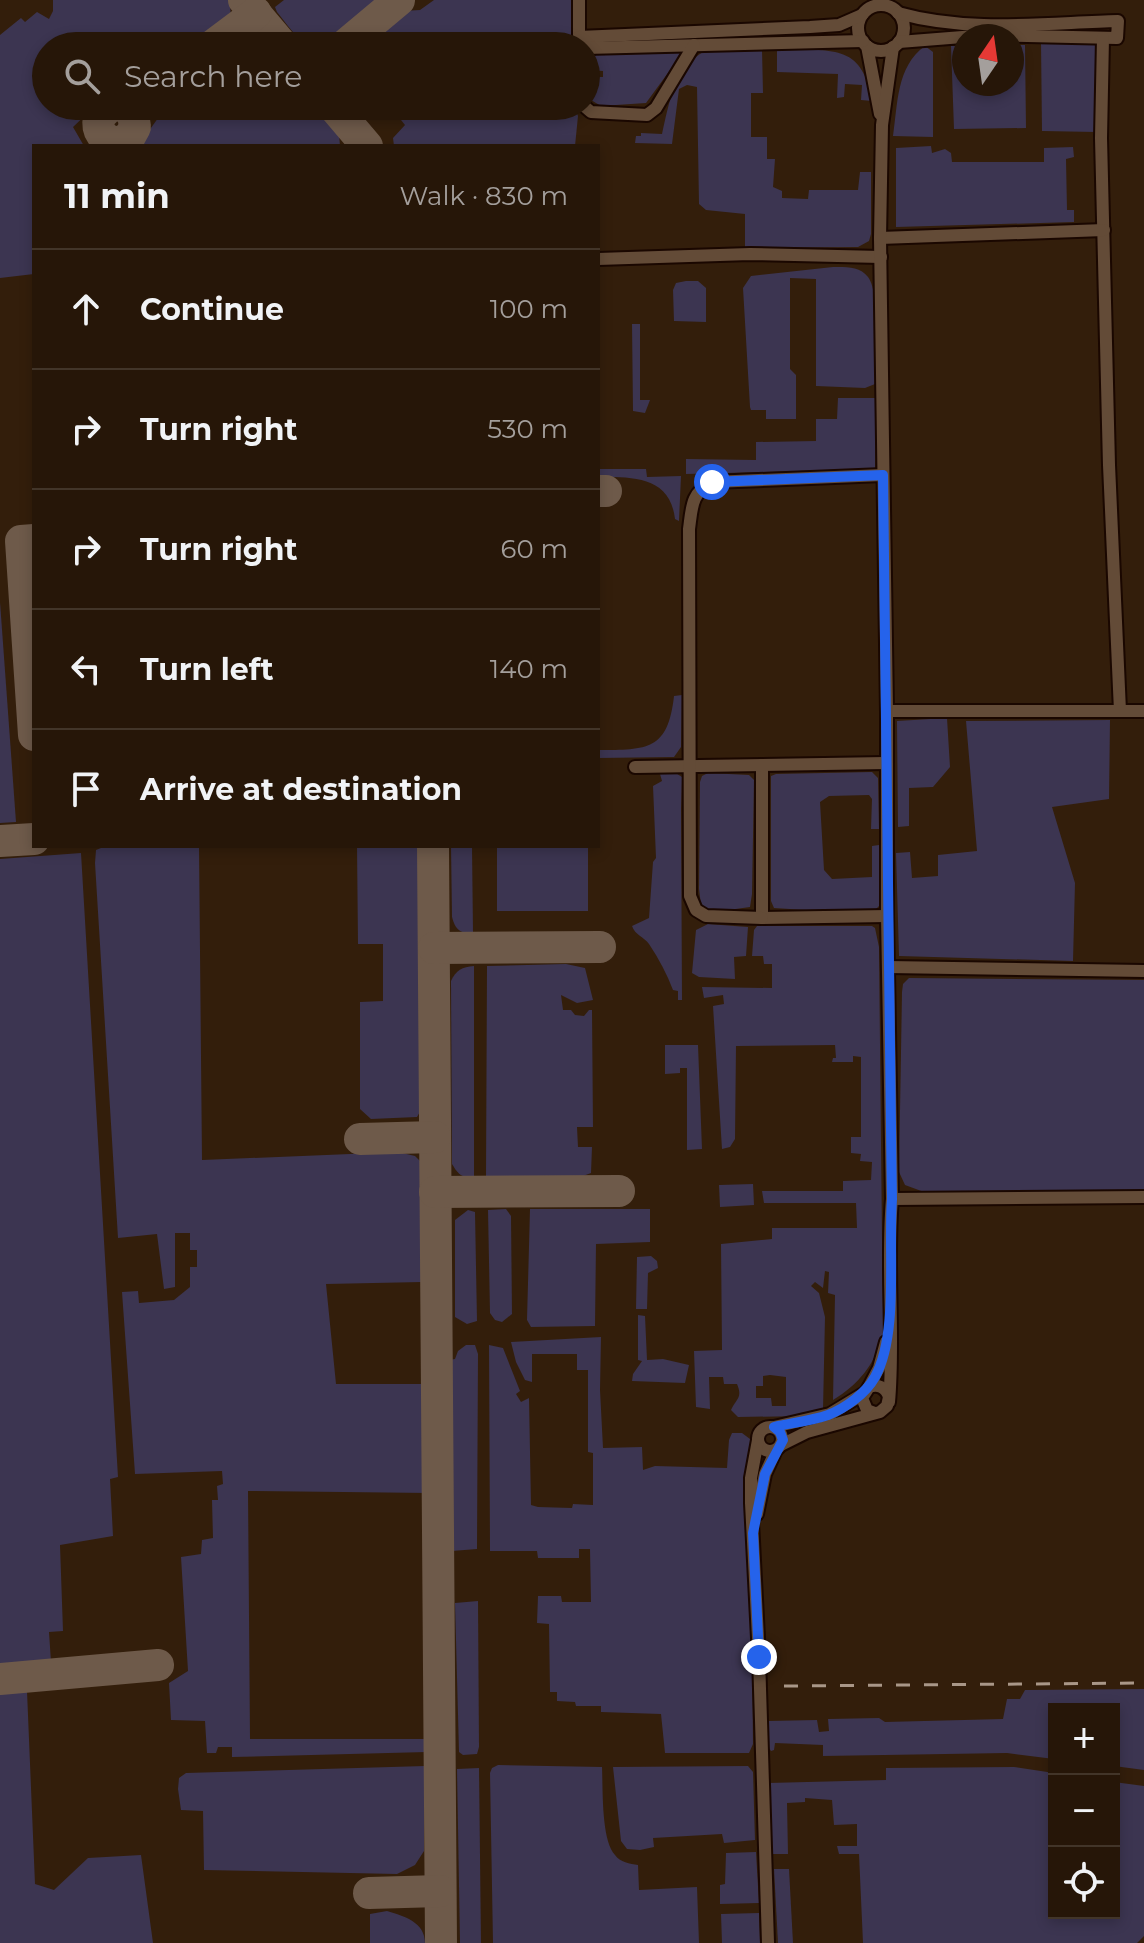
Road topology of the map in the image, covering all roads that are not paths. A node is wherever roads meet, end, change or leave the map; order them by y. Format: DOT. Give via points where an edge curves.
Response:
graph roads {
  1 [pos="579,0"];
  2 [pos="895,8"];
  3 [pos="866,9"];
  4 [pos="580,32"];
  5 [pos="1103,38"];
  6 [pos="600,43"];
  7 [pos="600,44"];
  8 [pos="865,44"];
  9 [pos="694,45"];
  10 [pos="896,45"];
  11 [pos="600,112"];
  12 [pos="882,125"];
  13 [pos="1104,230"];
  14 [pos="880,238"];
  15 [pos="881,257"];
  16 [pos="600,259"];
  17 [pos="883,475"];
  18 [pos="887,711"];
  19 [pos="1120,711"];
  20 [pos="1144,711"];
  21 [pos="886,763"];
  22 [pos="689,764"];
  23 [pos="762,765"];
  24 [pos="635,767"];
  25 [pos="887,916"];
  26 [pos="762,918"];
  27 [pos="888,967"];
  28 [pos="1144,971"];
  29 [pos="1144,1197"];
  30 [pos="892,1199"];
  31 [pos="889,1323"];
  32 [pos="866,1390"];
  33 [pos="889,1402"];
  34 [pos="875,1413"];
  35 [pos="774,1427"];
  36 [pos="758,1440"];
  37 [pos="779,1447"];
  38 [pos="753,1533"];
  39 [pos="768,1943"];
  1 -- 4 [label="street"];
  2 -- 3 [label="street"];
  2 -- 5 [label="street" via="924,20 963,25 1118,21 1117,38"];
  2 -- 10 [label="street" via="904,27"];
  3 -- 6 [label="street" via="839,25"];
  3 -- 8 [label="street" via="858,31"];
  5 -- 10 [label="street" via="988,35"];
  5 -- 13 [label="street"];
  7 -- 9 [label="street"];
  8 -- 9 [label="street"];
  8 -- 10 [label="street" via="880,51"];
  8 -- 12 [label="street"];
  9 -- 11 [label="street" via="647,115"];
  10 -- 12 [label="street"];
  12 -- 14 [label="street"];
  13 -- 14 [label="street"];
  13 -- 19 [label="street"];
  14 -- 15 [label="street"];
  15 -- 16 [label="street"];
  15 -- 17 [label="street"];
  17 -- 18 [label="street"];
  17 -- 22 [label="street" via="712,482 700,488 689,529"];
  18 -- 19 [label="street"];
  18 -- 21 [label="street"];
  19 -- 20 [label="street"];
  21 -- 23 [label="street"];
  21 -- 25 [label="street"];
  22 -- 23 [label="street"];
  22 -- 24 [label="street"];
  22 -- 26 [label="street" via="690,896 696,910 706,916"];
  23 -- 26 [label="street"];
  25 -- 26 [label="street"];
  25 -- 27 [label="street"];
  27 -- 28 [label="street"];
  27 -- 30 [label="street"];
  29 -- 30 [label="street"];
  30 -- 31 [label="street"];
  31 -- 32 [label="street" via="879,1368"];
  31 -- 33 [label="street"];
  32 -- 33 [label="street" via="882,1387"];
  32 -- 34 [label="street" via="864,1406"];
  32 -- 35 [label="street" via="830,1414"];
  33 -- 34 [label="street"];
  34 -- 37 [label="street" via="807,1432"];
  35 -- 36 [label="street" via="763,1430"];
  35 -- 37 [label="street" via="782,1436"];
  36 -- 37 [label="street" via="764,1450"];
  36 -- 38 [label="street" via="751,1478"];
  37 -- 38 [label="street" via="765,1474"];
  38 -- 39 [label="street"];
}
